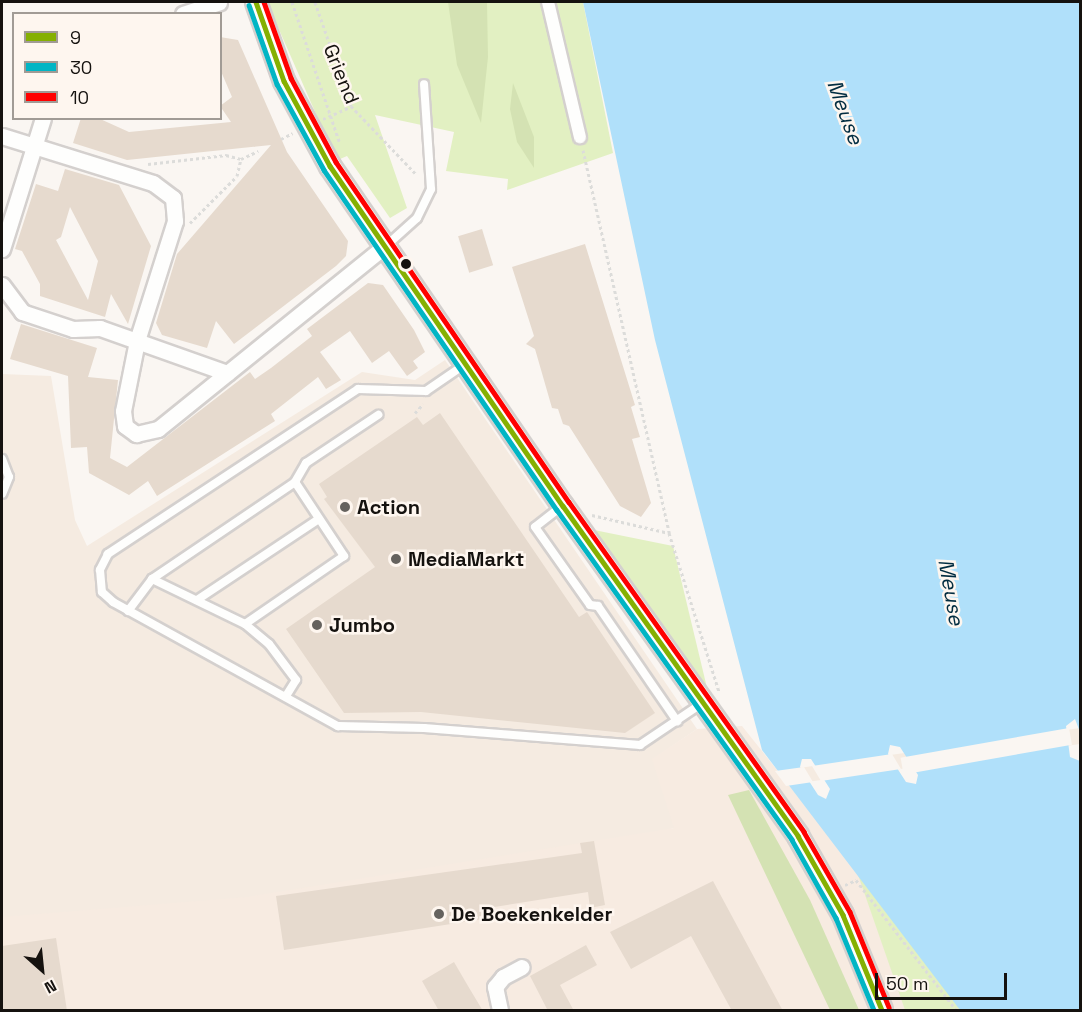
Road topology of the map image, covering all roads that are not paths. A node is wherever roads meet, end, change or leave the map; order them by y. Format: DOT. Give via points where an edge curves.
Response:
graph roads {
  1 [pos="219,2"];
  2 [pos="256,2"];
  3 [pos="548,2"];
  4 [pos="189,12"];
  5 [pos="424,84"];
  6 [pos="42,120"];
  7 [pos="2,136"];
  8 [pos="579,137"];
  9 [pos="35,146"];
  10 [pos="385,246"];
  11 [pos="2,249"];
  12 [pos="2,285"];
  13 [pos="137,341"];
  14 [pos="466,364"];
  15 [pos="227,374"];
  16 [pos="378,415"];
  17 [pos="2,459"];
  18 [pos="294,483"];
  19 [pos="2,494"];
  20 [pos="562,506"];
  21 [pos="319,519"];
  22 [pos="152,579"];
  23 [pos="197,600"];
  24 [pos="128,610"];
  25 [pos="245,624"];
  26 [pos="286,696"];
  27 [pos="701,704"];
  28 [pos="676,720"];
  29 [pos="522,967"];
  30 [pos="500,1011"];
  31 [pos="882,1011"];
  1 -- 4 [label="street"];
  2 -- 10 [label="street" via="284,81 307,127"];
  3 -- 8 [label="street"];
  5 -- 10 [label="lane" via="431,189 417,218"];
  6 -- 9 [label="street"];
  7 -- 9 [label="street"];
  9 -- 11 [label="street"];
  9 -- 13 [label="street" via="142,179 173,198 175,221"];
  10 -- 14 [label="street"];
  10 -- 15 [label="street"];
  12 -- 13 [label="street" via="22,312 73,329 100,328"];
  13 -- 15 [label="street"];
  13 -- 15 [label="street" via="123,411 125,426 136,434 158,429"];
  14 -- 20 [label="street"];
  14 -- 24 [label="lane" via="426,391 358,389 108,554 100,570 102,592"];
  16 -- 18 [label="lane" via="306,463"];
  17 -- 19 [label="lane" via="9,477"];
  18 -- 21 [label="lane"];
  18 -- 22 [label="lane"];
  20 -- 27 [label="street"];
  20 -- 28 [label="lane" via="535,527 590,605 598,606"];
  21 -- 23 [label="lane"];
  21 -- 25 [label="lane" via="344,556"];
  22 -- 23 [label="lane"];
  22 -- 24 [label="lane"];
  23 -- 25 [label="lane"];
  24 -- 26 [label="lane"];
  25 -- 26 [label="lane" via="269,644 296,680"];
  26 -- 28 [label="lane" via="338,726 424,728 640,745"];
  27 -- 28 [label="lane"];
  27 -- 31 [label="street" via="806,849 853,937"];
  29 -- 30 [label="street" via="503,977 495,987"];
}
